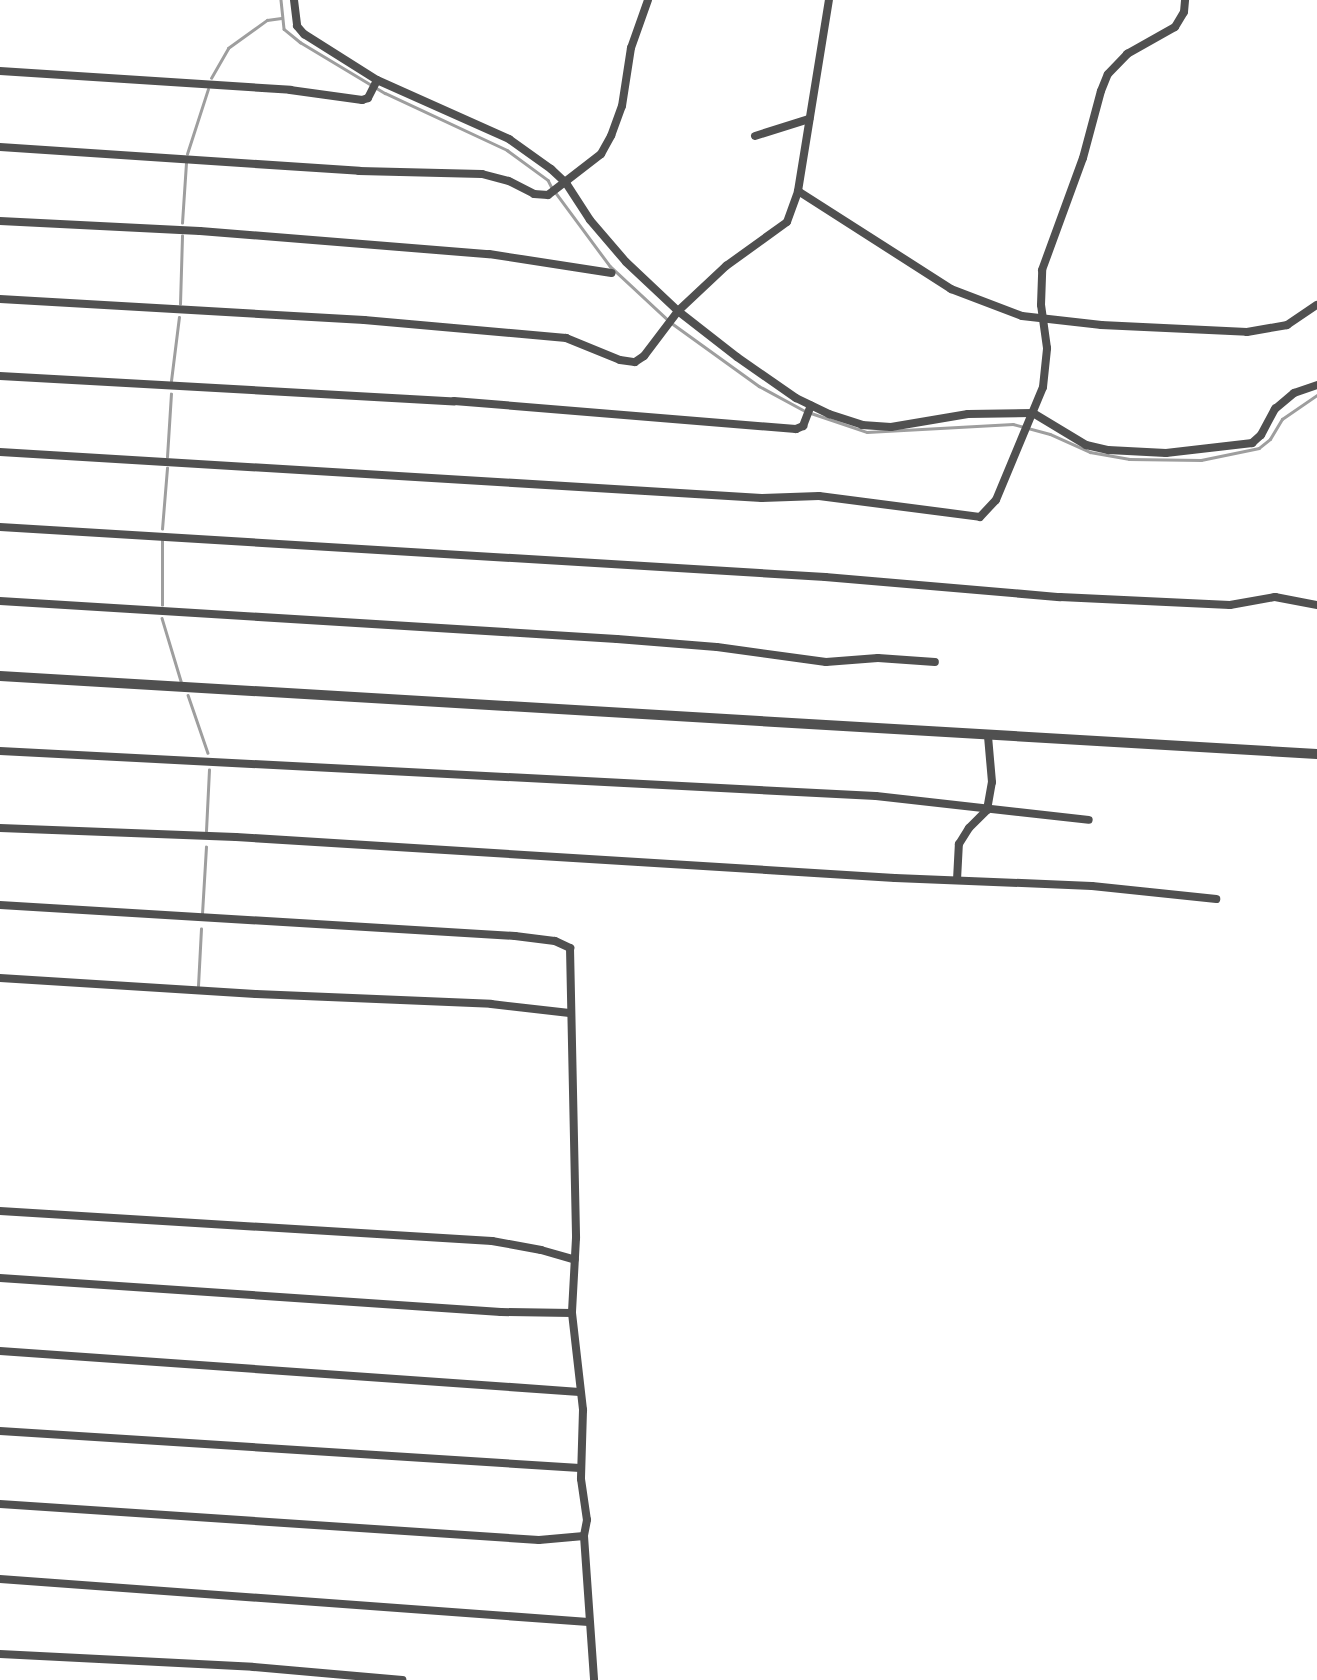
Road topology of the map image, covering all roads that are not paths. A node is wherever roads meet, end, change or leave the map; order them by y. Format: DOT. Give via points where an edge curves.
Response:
graph roads {
  1 [pos="294,0"];
  2 [pos="648,0"];
  3 [pos="829,0"];
  4 [pos="1185,0"];
  5 [pos="0,71"];
  6 [pos="375,85"];
  7 [pos="809,118"];
  8 [pos="755,136"];
  9 [pos="0,148"];
  10 [pos="563,185"];
  11 [pos="798,191"];
  12 [pos="0,221"];
  13 [pos="612,273"];
  14 [pos="0,299"];
  15 [pos="1317,305"];
  16 [pos="678,311"];
  17 [pos="1044,320"];
  18 [pos="0,376"];
  19 [pos="1317,384"];
  20 [pos="811,405"];
  21 [pos="1033,413"];
  22 [pos="0,452"];
  23 [pos="0,527"];
  24 [pos="0,601"];
  25 [pos="1317,605"];
  26 [pos="935,662"];
  27 [pos="0,676"];
  28 [pos="988,736"];
  29 [pos="0,751"];
  30 [pos="1317,754"];
  31 [pos="987,810"];
  32 [pos="1089,820"];
  33 [pos="0,828"];
  34 [pos="957,880"];
  35 [pos="1216,899"];
  36 [pos="0,905"];
  37 [pos="0,978"];
  38 [pos="569,1013"];
  39 [pos="0,1211"];
  40 [pos="575,1260"];
  41 [pos="0,1278"];
  42 [pos="572,1313"];
  43 [pos="0,1351"];
  44 [pos="580,1392"];
  45 [pos="0,1431"];
  46 [pos="580,1468"];
  47 [pos="0,1504"];
  48 [pos="584,1536"];
  49 [pos="0,1578"];
  50 [pos="589,1622"];
  51 [pos="0,1654"];
  52 [pos="402,1680"];
  53 [pos="594,1680"];
  1 -- 6 [label="street" via="297,26 304,34"];
  2 -- 10 [label="street" via="631,48 618,121 601,154"];
  3 -- 7 [label="street"];
  4 -- 17 [label="street" via="1175,27 1133,49 1108,74 1042,270"];
  5 -- 6 [label="street" via="290,90 362,100"];
  6 -- 10 [label="street" via="509,139"];
  7 -- 8 [label="street"];
  7 -- 11 [label="street"];
  9 -- 10 [label="street" via="482,174 534,194 552,193"];
  10 -- 16 [label="street" via="626,262"];
  11 -- 16 [label="street" via="779,230 726,266"];
  11 -- 17 [label="street" via="951,289"];
  12 -- 13 [label="street" via="489,254"];
  14 -- 16 [label="street" via="376,321 566,338 635,362"];
  15 -- 17 [label="street" via="1287,325 1247,332"];
  16 -- 20 [label="street" via="737,357"];
  17 -- 21 [label="street" via="1047,370"];
  18 -- 20 [label="street" via="454,401 796,429 803,426"];
  19 -- 21 [label="street" via="1294,393 1275,409 1252,443 1166,453 1086,445"];
  20 -- 21 [label="street" via="862,425 891,427 968,414"];
  21 -- 22 [label="street" via="996,500 980,517 819,496 762,498"];
  23 -- 25 [label="street" via="825,577 1060,597 1230,605 1275,597"];
  24 -- 26 [label="street" via="617,639 826,662 878,658"];
  27 -- 28 [label="street"];
  28 -- 30 [label="street"];
  28 -- 31 [label="street" via="992,782"];
  29 -- 31 [label="street" via="876,796"];
  31 -- 32 [label="street"];
  31 -- 34 [label="street" via="959,844"];
  33 -- 34 [label="street" via="236,837"];
  34 -- 35 [label="street" via="1093,886"];
  36 -- 38 [label="street" via="555,941 570,948"];
  37 -- 38 [label="street" via="491,1004"];
  38 -- 40 [label="street"];
  39 -- 40 [label="street" via="492,1241"];
  40 -- 42 [label="street"];
  41 -- 42 [label="street"];
  42 -- 44 [label="street"];
  43 -- 44 [label="street"];
  44 -- 46 [label="street"];
  45 -- 46 [label="street"];
  46 -- 48 [label="street" via="587,1520"];
  47 -- 48 [label="street" via="540,1540"];
  48 -- 50 [label="street"];
  49 -- 50 [label="street"];
  50 -- 53 [label="street"];
  51 -- 52 [label="street"];
}
